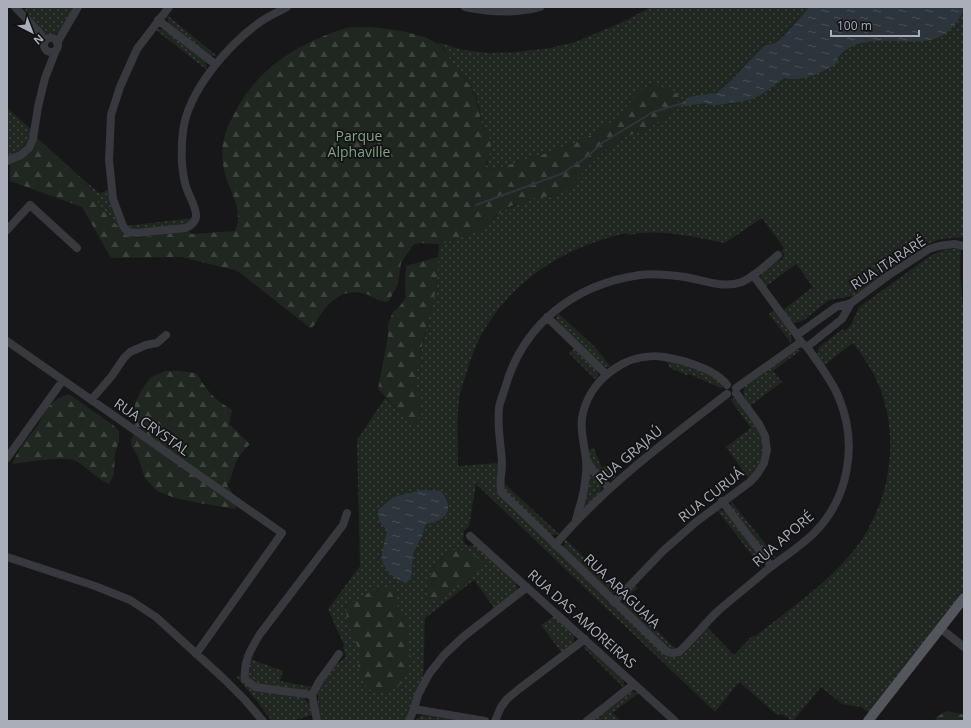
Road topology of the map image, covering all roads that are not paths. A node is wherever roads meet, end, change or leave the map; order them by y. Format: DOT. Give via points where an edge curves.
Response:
graph roads {
  1 [pos="12,7"];
  2 [pos="15,7"];
  3 [pos="169,7"];
  4 [pos="287,7"];
  5 [pos="465,7"];
  6 [pos="540,7"];
  7 [pos="7,8"];
  8 [pos="77,8"];
  9 [pos="158,20"];
  10 [pos="45,44"];
  11 [pos="56,46"];
  12 [pos="215,64"];
  13 [pos="45,78"];
  14 [pos="7,161"];
  15 [pos="7,230"];
  16 [pos="964,246"];
  17 [pos="78,248"];
  18 [pos="778,256"];
  19 [pos="753,275"];
  20 [pos="851,303"];
  21 [pos="547,317"];
  22 [pos="797,334"];
  23 [pos="166,335"];
  24 [pos="7,341"];
  25 [pos="804,345"];
  26 [pos="606,374"];
  27 [pos="63,380"];
  28 [pos="727,385"];
  29 [pos="736,390"];
  30 [pos="727,394"];
  31 [pos="91,400"];
  32 [pos="7,458"];
  33 [pos="586,459"];
  34 [pos="609,488"];
  35 [pos="722,502"];
  36 [pos="347,513"];
  37 [pos="576,520"];
  38 [pos="470,536"];
  39 [pos="555,545"];
  40 [pos="7,557"];
  41 [pos="771,566"];
  42 [pos="527,587"];
  43 [pos="964,598"];
  44 [pos="614,602"];
  45 [pos="940,628"];
  46 [pos="585,639"];
  47 [pos="964,647"];
  48 [pos="671,653"];
  49 [pos="196,654"];
  50 [pos="339,654"];
  51 [pos="634,684"];
  52 [pos="312,695"];
  53 [pos="414,709"];
  54 [pos="263,721"];
  55 [pos="317,721"];
  56 [pos="409,721"];
  57 [pos="485,721"];
  58 [pos="495,721"];
  59 [pos="587,721"];
  60 [pos="675,721"];
  61 [pos="868,721"];
  1 -- 7 [label="street"];
  2 -- 10 [label="street" via="39,32"];
  3 -- 9 [label="street"];
  4 -- 12 [label="street" via="261,22"];
  5 -- 6 [label="street" via="505,12"];
  8 -- 11 [label="street"];
  9 -- 12 [label="street"];
  9 -- 12 [label="street" via="137,49 111,115 109,160 113,199 123,226 128,232 186,228 196,218 185,184 181,154 183,130 190,108"];
  10 -- 11 [label="street" via="46,50 50,52"];
  10 -- 11 [label="street" via="51,38 56,40"];
  10 -- 13 [label="street"];
  11 -- 13 [label="street"];
  13 -- 14 [label="street" via="29,148"];
  15 -- 17 [label="street" via="30,205"];
  16 -- 20 [label="street, RUA ITARARÉ" via="954,244 929,249"];
  18 -- 19 [label="street, RUA ARAGUAIA"];
  19 -- 21 [label="street, RUA ARAGUAIA" via="742,282 729,285 663,274 620,278 592,288 568,301"];
  19 -- 22 [label="street, RUA APORÉ"];
  20 -- 22 [label="street" via="836,307"];
  20 -- 25 [label="street" via="842,319"];
  21 -- 26 [label="street"];
  21 -- 39 [label="street, RUA ARAGUAIA" via="527,339 509,372 498,425 502,462 499,484 501,492"];
  22 -- 25 [label="street, RUA APORÉ"];
  23 -- 31 [label="street" via="157,343 130,352"];
  24 -- 27 [label="street, RUA CRYSTAL"];
  25 -- 29 [label="street"];
  25 -- 41 [label="street, RUA APORÉ" via="839,398 850,446 848,471 840,495 828,517 814,533"];
  26 -- 28 [label="street" via="633,359 661,356 677,358 698,366 725,381"];
  26 -- 33 [label="street" via="587,400 582,418"];
  27 -- 31 [label="street, RUA CRYSTAL"];
  27 -- 32 [label="street"];
  28 -- 29 [label="street" via="733,384"];
  28 -- 30 [label="street"];
  29 -- 30 [label="street" via="731,396"];
  29 -- 35 [label="street, RUA CURUÁ" via="760,424 767,450 758,473"];
  30 -- 34 [label="street, RUA GRAJAÚ"];
  31 -- 49 [label="street, RUA CRYSTAL" via="282,533"];
  33 -- 34 [label="street"];
  33 -- 37 [label="street" via="585,482"];
  34 -- 37 [label="street, RUA GRAJAÚ"];
  35 -- 41 [label="street"];
  35 -- 44 [label="street, RUA CURUÁ" via="663,551"];
  36 -- 52 [label="street" via="343,525 260,634 250,650 244,668 245,679 255,687"];
  37 -- 39 [label="street, RUA GRAJAÚ"];
  38 -- 42 [label="street, RUA DAS AMOREIRAS"];
  39 -- 44 [label="street, RUA ARAGUAIA"];
  40 -- 49 [label="street" via="130,600 156,617"];
  41 -- 48 [label="street, RUA APORÉ" via="720,610 679,652"];
  42 -- 46 [label="street, RUA DAS AMOREIRAS"];
  42 -- 53 [label="street" via="444,655 429,674"];
  43 -- 45 [label="main road"];
  44 -- 48 [label="street, RUA ARAGUAIA"];
  45 -- 47 [label="street"];
  45 -- 61 [label="main road"];
  46 -- 51 [label="street, RUA DAS AMOREIRAS"];
  46 -- 58 [label="street" via="519,689 501,707"];
  49 -- 54 [label="street" via="245,700"];
  50 -- 52 [label="street"];
  51 -- 59 [label="street"];
  51 -- 60 [label="street, RUA DAS AMOREIRAS"];
  52 -- 55 [label="street"];
  53 -- 56 [label="street"];
  53 -- 57 [label="street"];
}
